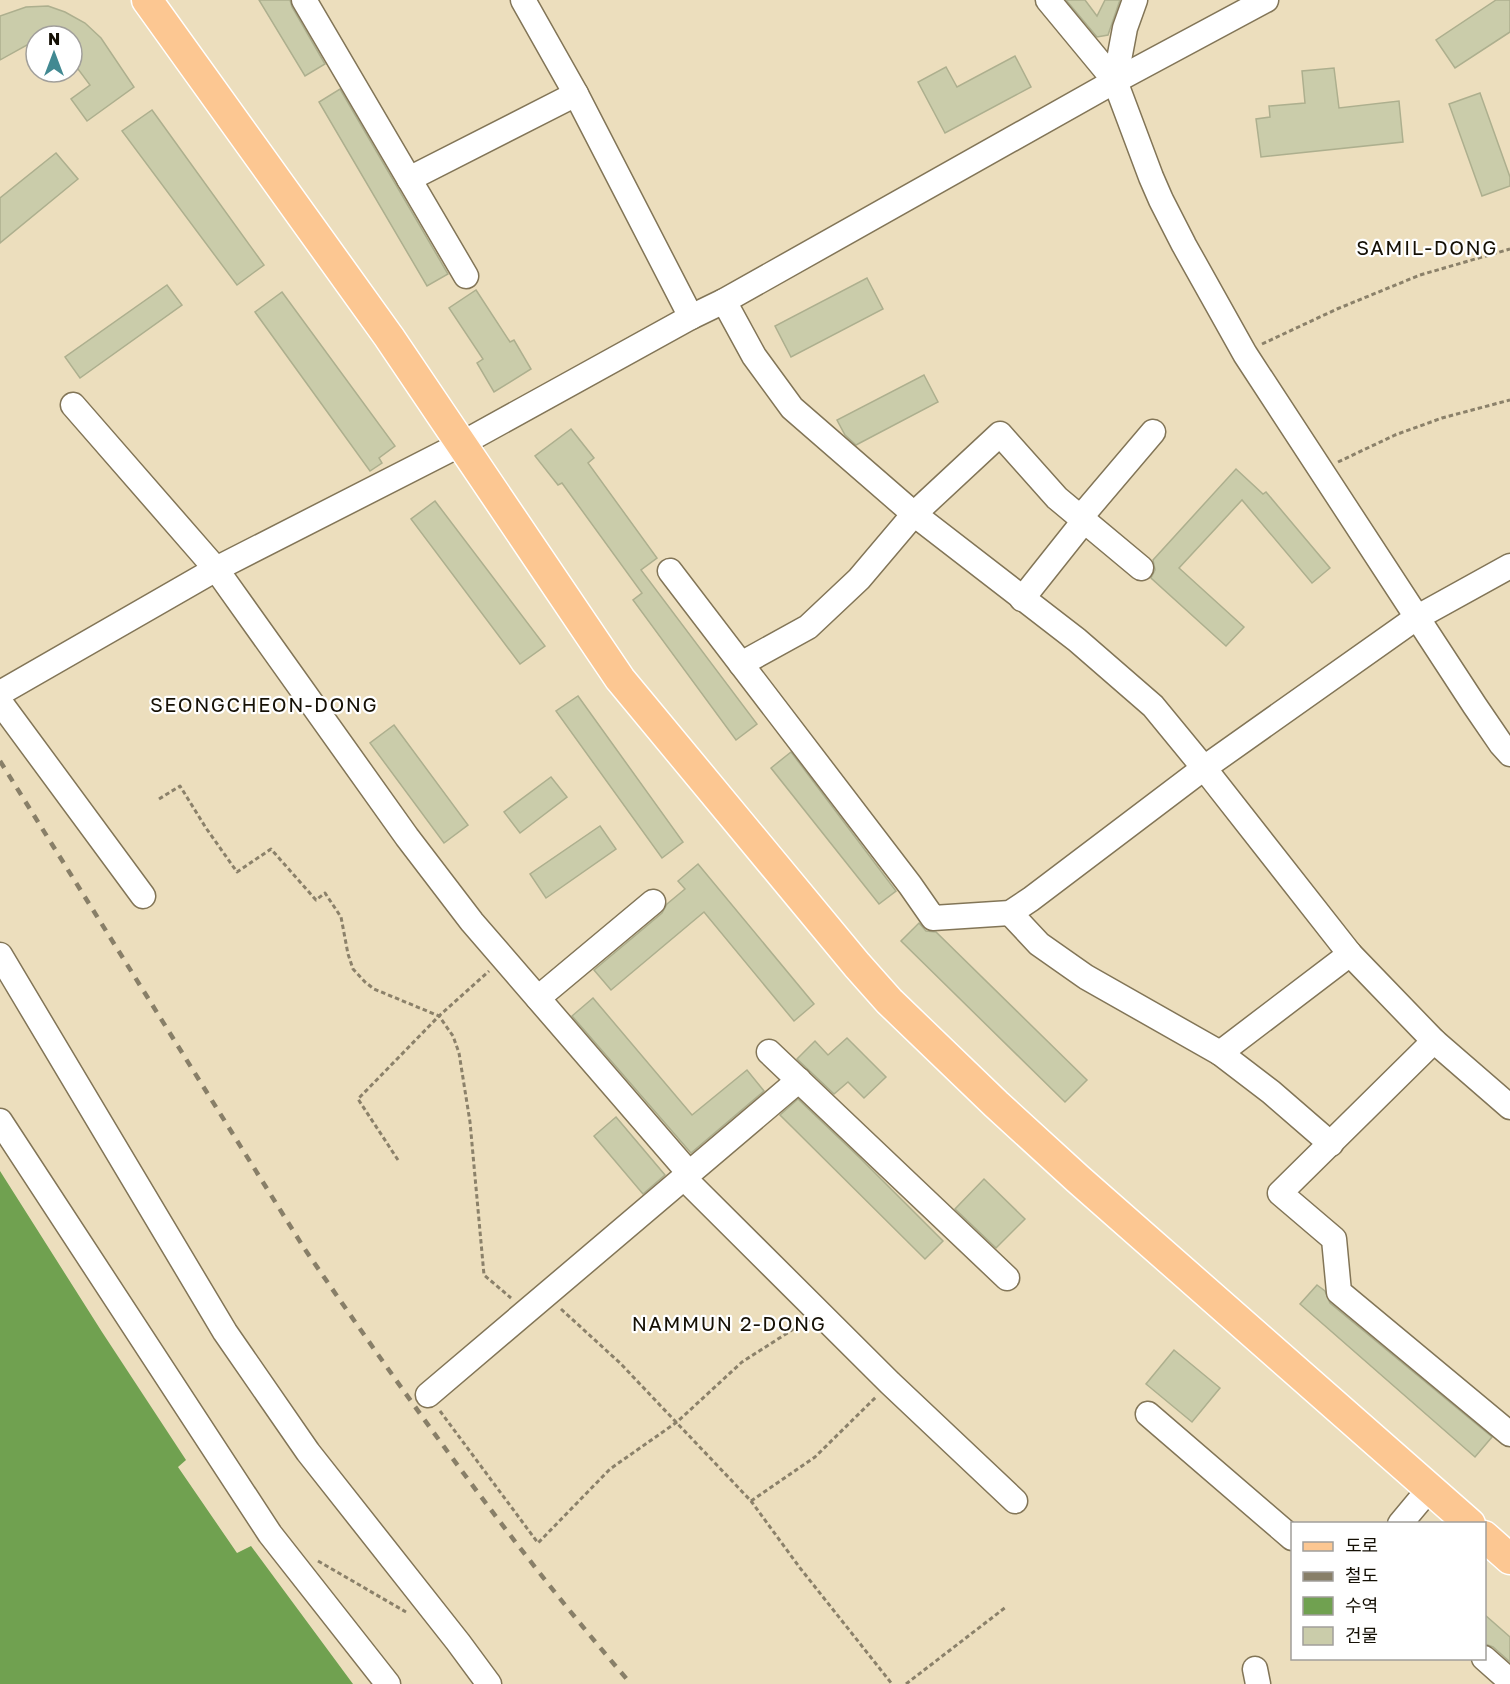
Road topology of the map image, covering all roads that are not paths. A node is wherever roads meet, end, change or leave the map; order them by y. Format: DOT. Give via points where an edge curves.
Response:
graph roads {
  1 [pos="147,0"];
  2 [pos="304,0"];
  3 [pos="523,0"];
  4 [pos="1048,0"];
  5 [pos="1135,0"];
  6 [pos="1266,0"];
  7 [pos="1115,81"];
  8 [pos="576,94"];
  9 [pos="409,179"];
  10 [pos="466,276"];
  11 [pos="724,301"];
  12 [pos="691,317"];
  13 [pos="73,405"];
  14 [pos="1153,432"];
  15 [pos="461,444"];
  16 [pos="914,514"];
  17 [pos="1082,519"];
  18 [pos="1510,566"];
  19 [pos="216,568"];
  20 [pos="1141,568"];
  21 [pos="670,571"];
  22 [pos="1022,599"];
  23 [pos="1416,618"];
  24 [pos="741,664"];
  25 [pos="0,693"];
  26 [pos="0,702"];
  27 [pos="1510,754"];
  28 [pos="1204,768"];
  29 [pos="143,896"];
  30 [pos="653,902"];
  31 [pos="1010,913"];
  32 [pos="1350,954"];
  33 [pos="0,955"];
  34 [pos="538,998"];
  35 [pos="1434,1041"];
  36 [pos="769,1052"];
  37 [pos="1220,1053"];
  38 [pos="799,1080"];
  39 [pos="1510,1107"];
  40 [pos="0,1121"];
  41 [pos="1331,1144"];
  42 [pos="687,1175"];
  43 [pos="1007,1278"];
  44 [pos="428,1395"];
  45 [pos="1148,1414"];
  46 [pos="1507,1424"];
  47 [pos="1430,1488"];
  48 [pos="1015,1501"];
  49 [pos="1402,1522"];
  50 [pos="1468,1522"];
  51 [pos="1291,1536"];
  52 [pos="1486,1537"];
  53 [pos="1510,1559"];
  54 [pos="1486,1659"];
  55 [pos="1510,1681"];
  56 [pos="388,1684"];
  57 [pos="489,1684"];
  1 -- 15 [label="main road"];
  2 -- 9 [label="street"];
  3 -- 8 [label="street"];
  4 -- 7 [label="street"];
  5 -- 7 [label="street"];
  6 -- 7 [label="street"];
  7 -- 11 [label="street"];
  7 -- 23 [label="street" via="1161,200 1245,354"];
  8 -- 9 [label="street"];
  8 -- 12 [label="street"];
  9 -- 10 [label="street"];
  11 -- 12 [label="street"];
  11 -- 16 [label="street" via="754,356 792,408"];
  12 -- 15 [label="street"];
  13 -- 19 [label="street"];
  14 -- 17 [label="street"];
  15 -- 19 [label="street"];
  15 -- 47 [label="main road" via="620,679 890,1001 1078,1179"];
  16 -- 17 [label="street" via="1000,434 1057,498"];
  16 -- 22 [label="street"];
  16 -- 24 [label="street" via="859,579 807,627"];
  17 -- 20 [label="street"];
  17 -- 22 [label="street"];
  18 -- 23 [label="street"];
  19 -- 25 [label="street"];
  19 -- 34 [label="street" via="407,837 472,922"];
  21 -- 24 [label="street"];
  22 -- 28 [label="street" via="1077,640 1153,706"];
  23 -- 27 [label="street"];
  23 -- 28 [label="street"];
  24 -- 31 [label="street" via="933,918"];
  26 -- 29 [label="street"];
  28 -- 31 [label="street"];
  28 -- 32 [label="street"];
  30 -- 34 [label="street"];
  31 -- 37 [label="street" via="1039,944 1086,977"];
  32 -- 35 [label="street"];
  32 -- 37 [label="street"];
  33 -- 57 [label="street" via="225,1332 308,1452"];
  34 -- 42 [label="street"];
  35 -- 39 [label="street"];
  35 -- 41 [label="street"];
  36 -- 38 [label="street"];
  37 -- 41 [label="street"];
  38 -- 42 [label="street"];
  38 -- 43 [label="street"];
  40 -- 56 [label="street" via="270,1534"];
  41 -- 46 [label="street" via="1280,1193 1334,1239 1339,1292"];
  42 -- 44 [label="street"];
  42 -- 48 [label="street" via="890,1383"];
  45 -- 51 [label="street"];
  47 -- 49 [label="street"];
  47 -- 50 [label="main road"];
  52 -- 53 [label="main road"];
  54 -- 55 [label="street"];
}
